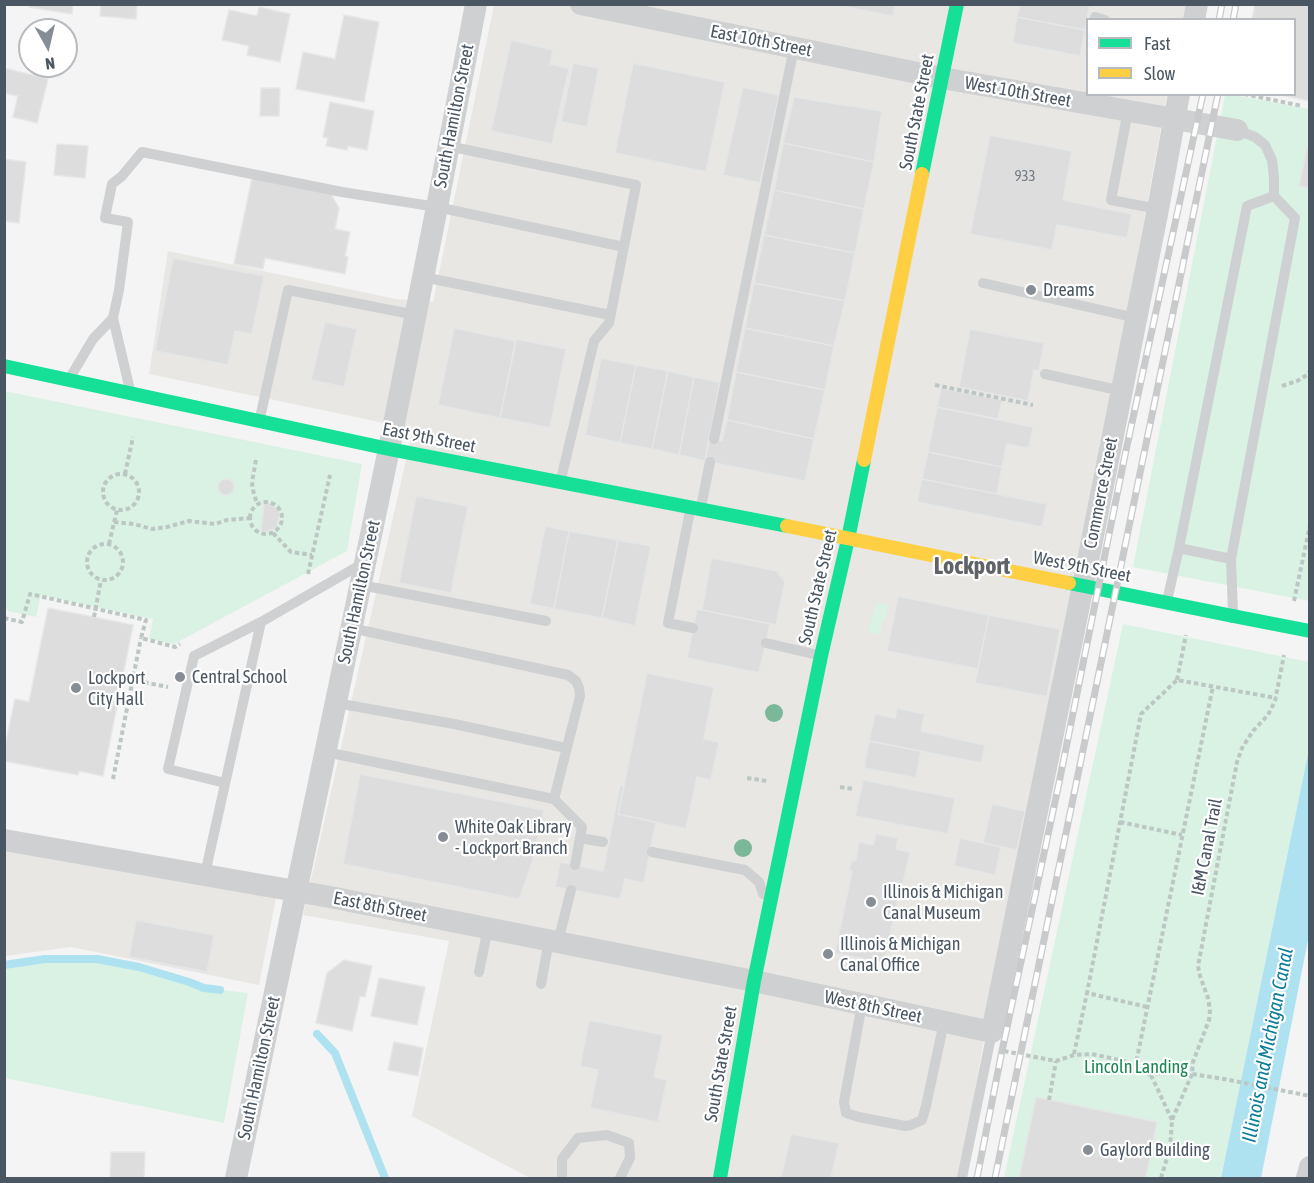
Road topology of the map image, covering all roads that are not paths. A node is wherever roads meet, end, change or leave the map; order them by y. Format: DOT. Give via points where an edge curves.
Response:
graph roads {
  1 [pos="476,4"];
  2 [pos="581,4"];
  3 [pos="957,4"];
  4 [pos="794,48"];
  5 [pos="942,78"];
  6 [pos="1179,96"];
  7 [pos="1128,111"];
  8 [pos="1174,119"];
  9 [pos="1237,129"];
  10 [pos="448,146"];
  11 [pos="1274,196"];
  12 [pos="437,207"];
  13 [pos="1158,209"];
  14 [pos="624,247"];
  15 [pos="423,277"];
  16 [pos="983,283"];
  17 [pos="416,315"];
  18 [pos="610,315"];
  19 [pos="112,318"];
  20 [pos="1136,318"];
  21 [pos="4,366"];
  22 [pos="1045,374"];
  23 [pos="69,379"];
  24 [pos="1122,391"];
  25 [pos="131,394"];
  26 [pos="259,421"];
  27 [pos="714,439"];
  28 [pos="389,449"];
  29 [pos="710,462"];
  30 [pos="561,483"];
  31 [pos="696,509"];
  32 [pos="848,539"];
  33 [pos="1179,549"];
  34 [pos="1231,559"];
  35 [pos="365,562"];
  36 [pos="361,585"];
  37 [pos="1083,586"];
  38 [pos="1167,603"];
  39 [pos="1233,616"];
  40 [pos="546,621"];
  41 [pos="261,622"];
  42 [pos="351,628"];
  43 [pos="693,628"];
  44 [pos="1310,632"];
  45 [pos="766,643"];
  46 [pos="821,656"];
  47 [pos="336,703"];
  48 [pos="566,747"];
  49 [pos="326,752"];
  50 [pos="225,783"];
  51 [pos="554,799"];
  52 [pos="580,838"];
  53 [pos="4,840"];
  54 [pos="603,842"];
  55 [pos="652,852"];
  56 [pos="575,865"];
  57 [pos="205,874"];
  58 [pos="571,890"];
  59 [pos="297,891"];
  60 [pos="767,918"];
  61 [pos="488,928"];
  62 [pos="553,941"];
  63 [pos="479,972"];
  64 [pos="754,981"];
  65 [pos="541,984"];
  66 [pos="862,1004"];
  67 [pos="944,1022"];
  68 [pos="994,1041"];
  69 [pos="1310,1167"];
  70 [pos="236,1179"];
  71 [pos="562,1179"];
  72 [pos="620,1179"];
  73 [pos="720,1179"];
  74 [pos="962,1179"];
  75 [pos="1307,1179"];
  1 -- 10 [label="street, South Hamilton Street"];
  2 -- 4 [label="street, East 10th Street"];
  3 -- 5 [label="main road, South State Street"];
  4 -- 5 [label="street, East 10th Street"];
  4 -- 27 [label="lane"];
  5 -- 7 [label="street, West 10th Street"];
  5 -- 32 [label="main road, South State Street"];
  6 -- 8 [label="street, Commerce Street"];
  7 -- 8 [label="street, West 10th Street"];
  7 -- 13 [label="lane" via="1111,200"];
  8 -- 9 [label="street, West 10th Street"];
  8 -- 13 [label="street, Commerce Street"];
  9 -- 11 [label="lane" via="1265,145 1272,160"];
  10 -- 12 [label="street, South Hamilton Street"];
  10 -- 14 [label="lane" via="636,185"];
  11 -- 33 [label="lane" via="1247,206"];
  11 -- 34 [label="lane" via="1295,218"];
  12 -- 14 [label="lane"];
  12 -- 15 [label="street, South Hamilton Street"];
  12 -- 19 [label="lane" via="142,152 112,184 105,218 128,222"];
  13 -- 20 [label="street, Commerce Street"];
  14 -- 18 [label="lane"];
  15 -- 17 [label="street, South Hamilton Street"];
  15 -- 18 [label="lane"];
  16 -- 20 [label="lane"];
  17 -- 26 [label="lane" via="288,291"];
  17 -- 28 [label="street, South Hamilton Street"];
  18 -- 30 [label="lane" via="594,341"];
  19 -- 23 [label="lane" via="93,339"];
  19 -- 25 [label="lane"];
  20 -- 24 [label="street, Commerce Street"];
  21 -- 23 [label="main road, East 9th Street"];
  22 -- 24 [label="lane"];
  23 -- 25 [label="main road, East 9th Street"];
  24 -- 37 [label="street, Commerce Street"];
  25 -- 26 [label="main road, East 9th Street"];
  26 -- 28 [label="main road, East 9th Street"];
  28 -- 30 [label="main road, East 9th Street"];
  28 -- 35 [label="street, South Hamilton Street"];
  29 -- 31 [label="lane"];
  30 -- 31 [label="main road, East 9th Street"];
  31 -- 32 [label="main road, East 9th Street"];
  31 -- 43 [label="lane" via="668,623"];
  32 -- 37 [label="main road, West 9th Street"];
  32 -- 46 [label="main road, South State Street"];
  33 -- 34 [label="lane"];
  33 -- 38 [label="lane"];
  34 -- 39 [label="lane"];
  35 -- 36 [label="street, South Hamilton Street"];
  35 -- 41 [label="lane"];
  36 -- 40 [label="lane"];
  36 -- 42 [label="street, South Hamilton Street"];
  37 -- 38 [label="main road, West 9th Street"];
  37 -- 68 [label="street, Commerce Street"];
  38 -- 39 [label="main road, West 9th Street"];
  39 -- 44 [label="main road, West 9th Street, bridge"];
  41 -- 50 [label="lane"];
  41 -- 50 [label="lane" via="194,656 168,769"];
  42 -- 47 [label="street, South Hamilton Street"];
  42 -- 48 [label="lane" via="568,675 576,681 580,696"];
  45 -- 46 [label="lane"];
  46 -- 60 [label="main road, South State Street"];
  47 -- 48 [label="lane"];
  47 -- 49 [label="street, South Hamilton Street"];
  48 -- 51 [label="lane"];
  49 -- 51 [label="lane"];
  49 -- 59 [label="street, South Hamilton Street"];
  50 -- 57 [label="lane"];
  51 -- 52 [label="lane" via="582,827"];
  52 -- 54 [label="lane"];
  52 -- 56 [label="lane"];
  53 -- 57 [label="street, East 8th Street"];
  55 -- 60 [label="lane" via="745,870 759,882"];
  57 -- 59 [label="street, East 8th Street"];
  58 -- 62 [label="lane"];
  59 -- 61 [label="street, East 8th Street"];
  59 -- 70 [label="street, South Hamilton Street"];
  60 -- 64 [label="main road, South State Street"];
  61 -- 62 [label="street, East 8th Street"];
  61 -- 63 [label="lane"];
  62 -- 64 [label="street, East 8th Street"];
  62 -- 65 [label="lane"];
  64 -- 66 [label="street, West 8th Street"];
  64 -- 73 [label="main road, South State Street"];
  66 -- 67 [label="street, West 8th Street"];
  66 -- 67 [label="lane" via="844,1102 846,1113 859,1117 905,1126 922,1120"];
  67 -- 68 [label="street, West 8th Street"];
  68 -- 74 [label="lane"];
  69 -- 75 [label="street"];
  71 -- 72 [label="lane" via="562,1159 578,1138 607,1135 629,1143 630,1158"];
}
